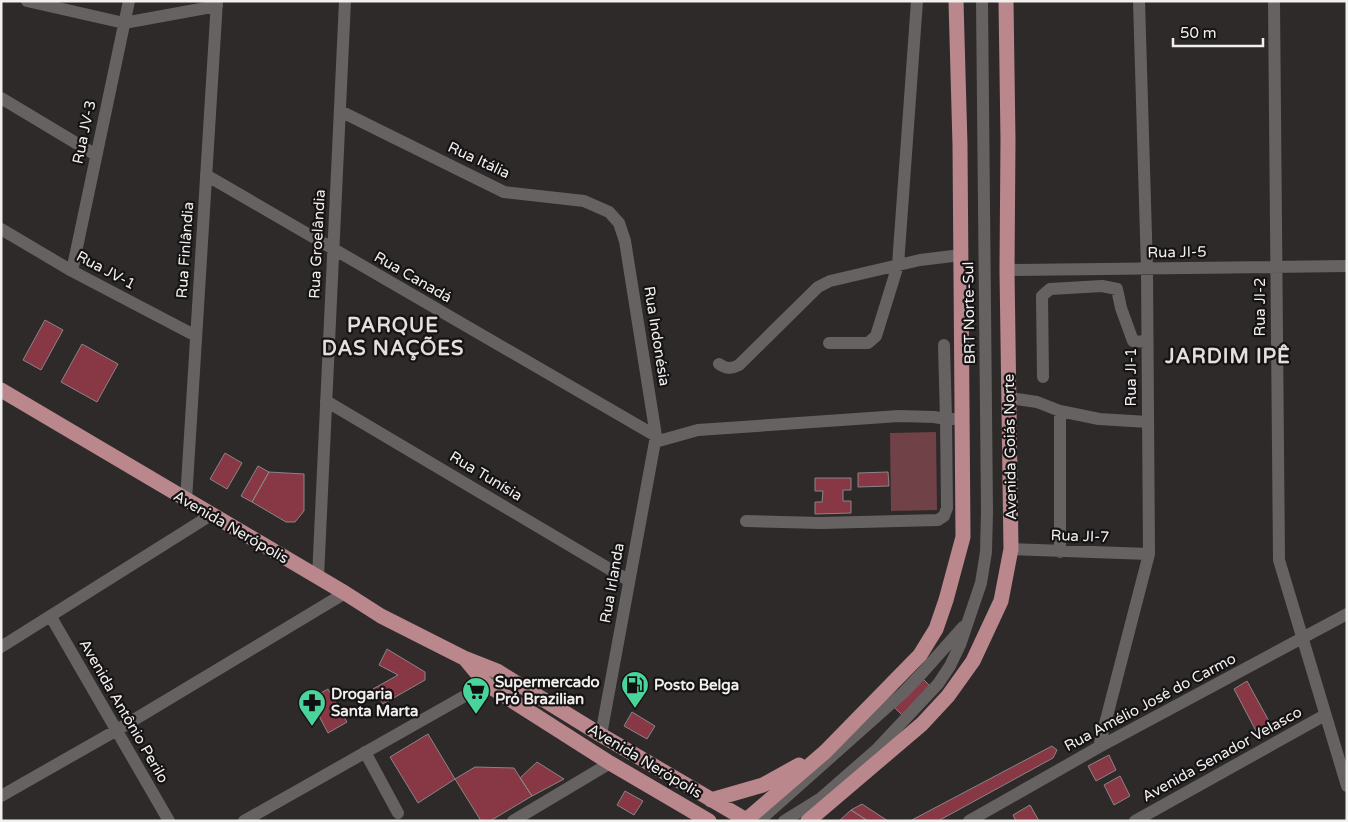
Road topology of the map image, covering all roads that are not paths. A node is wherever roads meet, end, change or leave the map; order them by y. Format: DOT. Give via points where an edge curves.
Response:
graph roads {
  1 [pos="27,1"];
  2 [pos="129,1"];
  3 [pos="345,1"];
  4 [pos="917,1"];
  5 [pos="956,1"];
  6 [pos="982,1"];
  7 [pos="1006,1"];
  8 [pos="1139,1"];
  9 [pos="1274,1"];
  10 [pos="217,4"];
  11 [pos="124,23"];
  12 [pos="1,98"];
  13 [pos="340,112"];
  14 [pos="96,155"];
  15 [pos="206,175"];
  16 [pos="1,229"];
  17 [pos="625,241"];
  18 [pos="333,249"];
  19 [pos="961,255"];
  20 [pos="898,265"];
  21 [pos="1347,266"];
  22 [pos="1276,267"];
  23 [pos="1147,269"];
  24 [pos="1007,270"];
  25 [pos="72,271"];
  26 [pos="196,336"];
  27 [pos="1147,342"];
  28 [pos="829,343"];
  29 [pos="944,345"];
  30 [pos="719,364"];
  31 [pos="1043,377"];
  32 [pos="1,390"];
  33 [pos="1010,398"];
  34 [pos="326,401"];
  35 [pos="1060,412"];
  36 [pos="946,419"];
  37 [pos="962,419"];
  38 [pos="1148,422"];
  39 [pos="656,439"];
  40 [pos="186,500"];
  41 [pos="211,515"];
  42 [pos="746,521"];
  43 [pos="1011,549"];
  44 [pos="1060,552"];
  45 [pos="1148,554"];
  46 [pos="318,577"];
  47 [pos="628,580"];
  48 [pos="345,592"];
  49 [pos="1347,614"];
  50 [pos="51,617"];
  51 [pos="968,621"];
  52 [pos="1302,638"];
  53 [pos="1,647"];
  54 [pos="464,658"];
  55 [pos="497,671"];
  56 [pos="486,684"];
  57 [pos="1325,715"];
  58 [pos="117,730"];
  59 [pos="601,735"];
  60 [pos="1099,747"];
  61 [pos="365,752"];
  62 [pos="825,752"];
  63 [pos="610,763"];
  64 [pos="1347,786"];
  65 [pos="1,796"];
  66 [pos="711,800"];
  67 [pos="398,813"];
  68 [pos="750,820"];
  69 [pos="811,820"];
  70 [pos="169,821"];
  71 [pos="244,821"];
  72 [pos="513,821"];
  73 [pos="709,821"];
  74 [pos="784,821"];
  75 [pos="969,821"];
  76 [pos="1135,821"];
  1 -- 11 [label="street"];
  2 -- 11 [label="street, Rua JV-3"];
  3 -- 13 [label="street, Rua Groelândia"];
  4 -- 20 [label="street"];
  5 -- 19 [label="main road"];
  6 -- 51 [label="street, BRT Norte-Sul" via="987,512 986,552"];
  7 -- 24 [label="main road, Avenida Goiás Norte"];
  8 -- 23 [label="street, Rua JI-1"];
  9 -- 22 [label="street, Rua JI-2"];
  10 -- 11 [label="street"];
  10 -- 15 [label="street, Rua Finlândia"];
  11 -- 14 [label="street, Rua JV-3"];
  12 -- 14 [label="street"];
  13 -- 17 [label="street, Rua Itália" via="504,192 584,201 609,212 619,223"];
  13 -- 18 [label="street, Rua Groelândia"];
  14 -- 25 [label="street, Rua JV-3"];
  15 -- 18 [label="street, Rua Canadá"];
  15 -- 26 [label="street, Rua Finlândia"];
  16 -- 25 [label="street, Rua JV-1"];
  17 -- 39 [label="street, Rua Indonésia"];
  18 -- 34 [label="street, Rua Groelândia"];
  18 -- 39 [label="street, Rua Canadá"];
  19 -- 20 [label="street"];
  19 -- 37 [label="main road"];
  20 -- 28 [label="street" via="876,336 868,343"];
  20 -- 30 [label="street" via="830,281 818,287 739,365 726,368"];
  21 -- 22 [label="street, Rua JI-5"];
  22 -- 23 [label="street, Rua JI-5"];
  22 -- 52 [label="street, Rua JI-2" via="1279,560"];
  23 -- 24 [label="street, Rua JI-5"];
  23 -- 27 [label="street, Rua JI-1"];
  24 -- 33 [label="main road, Avenida Goiás Norte"];
  25 -- 26 [label="street, Rua JV-1"];
  26 -- 40 [label="street, Rua Finlândia"];
  27 -- 31 [label="street" via="1133,341 1117,289 1102,286 1050,289 1042,296"];
  27 -- 38 [label="street, Rua JI-1"];
  29 -- 36 [label="street"];
  32 -- 40 [label="main road, Avenida Nerópolis"];
  33 -- 35 [label="street" via="1036,402"];
  33 -- 43 [label="main road, Avenida Goiás Norte"];
  34 -- 46 [label="street, Rua Groelândia"];
  34 -- 47 [label="street, Rua Tunísia"];
  35 -- 38 [label="street" via="1099,419"];
  35 -- 44 [label="street"];
  36 -- 37 [label="street"];
  36 -- 39 [label="street" via="899,416 698,430"];
  36 -- 42 [label="street" via="947,508 938,520"];
  37 -- 62 [label="main road" via="963,536 936,629 920,655"];
  38 -- 45 [label="street, Rua JI-1"];
  39 -- 47 [label="street, Rua Irlanda"];
  40 -- 41 [label="main road, Avenida Nerópolis"];
  41 -- 46 [label="main road, Avenida Nerópolis"];
  41 -- 50 [label="street"];
  43 -- 44 [label="street, Rua JI-7"];
  43 -- 69 [label="main road, Avenida Goiás Norte" via="1001,601 973,661 948,696 922,724"];
  44 -- 45 [label="street, Rua JI-7"];
  45 -- 60 [label="street, Rua JI-1"];
  46 -- 48 [label="main road, Avenida Nerópolis"];
  47 -- 59 [label="street, Rua Irlanda"];
  48 -- 54 [label="main road, Avenida Nerópolis" via="380,616"];
  48 -- 58 [label="street"];
  49 -- 52 [label="street, Rua Amélio José do Carmo"];
  50 -- 53 [label="street"];
  50 -- 58 [label="street, Avenida Antônio Perilo"];
  51 -- 68 [label="street" via="904,692"];
  51 -- 74 [label="street, BRT Norte-Sul" via="950,666 938,684 876,750 820,798"];
  52 -- 57 [label="street, Rua JI-2"];
  52 -- 60 [label="street, Rua Amélio José do Carmo"];
  54 -- 55 [label="main road, Avenida Nerópolis"];
  54 -- 56 [label="main road, Avenida Nerópolis"];
  55 -- 56 [label="street"];
  55 -- 59 [label="main road, Avenida Nerópolis"];
  56 -- 61 [label="street"];
  56 -- 63 [label="main road, Avenida Nerópolis"];
  57 -- 64 [label="street, Rua JI-2"];
  57 -- 76 [label="street, Avenida Senador Velasco"];
  58 -- 65 [label="street"];
  58 -- 70 [label="street, Avenida Antônio Perilo"];
  59 -- 66 [label="main road, Avenida Nerópolis"];
  60 -- 75 [label="street, Rua Amélio José do Carmo"];
  61 -- 67 [label="street"];
  61 -- 71 [label="street"];
  62 -- 66 [label="main road" via="763,785"];
  62 -- 68 [label="main road"];
  63 -- 72 [label="street"];
  63 -- 73 [label="main road, Avenida Nerópolis"];
  66 -- 68 [label="main road, Avenida Nerópolis"];
}
